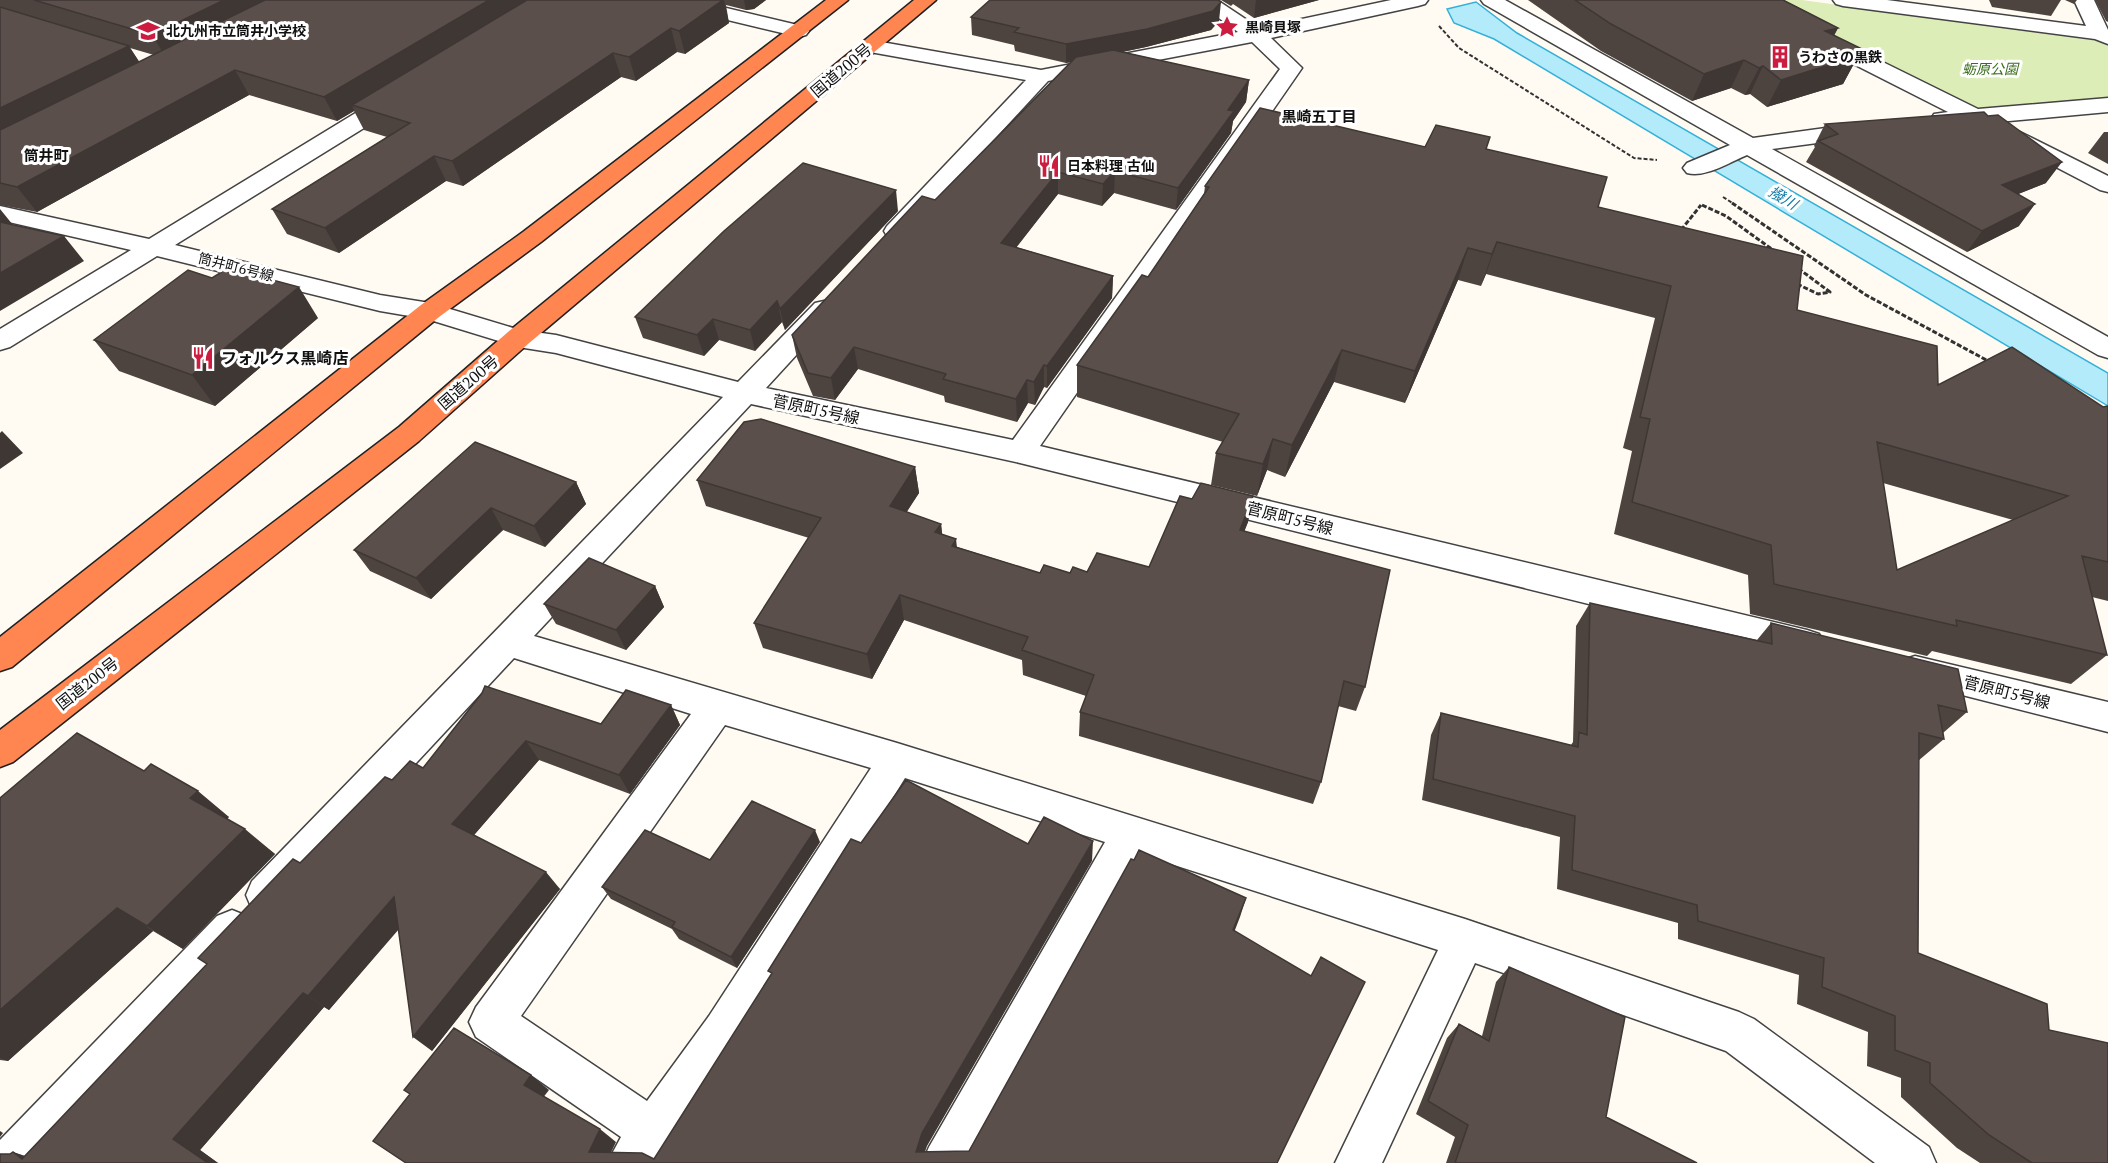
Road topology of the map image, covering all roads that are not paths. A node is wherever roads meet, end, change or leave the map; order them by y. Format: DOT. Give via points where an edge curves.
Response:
graph roads {
  1 [pos="668,0"];
  2 [pos="838,0"];
  3 [pos="926,0"];
  4 [pos="1204,0"];
  5 [pos="1417,0"];
  6 [pos="1491,0"];
  7 [pos="1742,0"];
  8 [pos="1843,0"];
  9 [pos="2084,0"];
  10 [pos="799,31"];
  11 [pos="1256,35"];
  12 [pos="2104,36"];
  13 [pos="870,46"];
  14 [pos="1041,76"];
  15 [pos="415,87"];
  16 [pos="2108,105"];
  17 [pos="1972,115"];
  18 [pos="1925,122"];
  19 [pos="1878,128"];
  20 [pos="1738,150"];
  21 [pos="1695,168"];
  22 [pos="2108,185"];
  23 [pos="0,213"];
  24 [pos="153,247"];
  25 [pos="873,256"];
  26 [pos="841,290"];
  27 [pos="430,311"];
  28 [pos="471,323"];
  29 [pos="518,338"];
  30 [pos="0,341"];
  31 [pos="2108,349"];
  32 [pos="745,393"];
  33 [pos="1020,452"];
  34 [pos="507,642"];
  35 [pos="1830,650"];
  36 [pos="0,657"];
  37 [pos="1888,664"];
  38 [pos="717,707"];
  39 [pos="2108,717"];
  40 [pos="0,751"];
  41 [pos="897,759"];
  42 [pos="1131,833"];
  43 [pos="1465,939"];
  44 [pos="641,1147"];
  45 [pos="10,1163"];
  46 [pos="945,1163"];
  47 [pos="1358,1163"];
  48 [pos="1913,1163"];
  1 -- 10 [label="street"];
  2 -- 10 [label="highway"];
  3 -- 13 [label="highway, 国道200号"];
  4 -- 11 [label="street"];
  5 -- 11 [label="street"];
  6 -- 20 [label="street"];
  7 -- 17 [label="street"];
  8 -- 12 [label="street"];
  9 -- 12 [label="street"];
  10 -- 27 [label="highway"];
  11 -- 14 [label="street"];
  11 -- 33 [label="street" via="1291,68"];
  13 -- 14 [label="street"];
  13 -- 29 [label="highway, 国道200号"];
  14 -- 25 [label="street"];
  15 -- 24 [label="street"];
  16 -- 17 [label="street"];
  17 -- 18 [label="street"];
  17 -- 22 [label="street"];
  19 -- 20 [label="street"];
  20 -- 21 [label="street"];
  20 -- 31 [label="street"];
  23 -- 24 [label="street, 筒井町6号線"];
  24 -- 27 [label="street, 筒井町6号線" via="380,303"];
  24 -- 30 [label="street"];
  26 -- 32 [label="street"];
  27 -- 28 [label="street, 筒井町6号線"];
  27 -- 36 [label="highway"];
  28 -- 29 [label="street, 菅原町5号線"];
  29 -- 32 [label="street, 菅原町5号線" via="556,344"];
  29 -- 40 [label="highway, 国道200号" via="409,434"];
  32 -- 33 [label="street, 菅原町5号線"];
  32 -- 34 [label="street"];
  33 -- 35 [label="street, 菅原町5号線"];
  34 -- 38 [label="street"];
  34 -- 45 [label="street"];
  37 -- 39 [label="street, 菅原町5号線"];
  38 -- 41 [label="street"];
  38 -- 44 [label="street" via="491,1022"];
  41 -- 42 [label="street"];
  41 -- 44 [label="street" via="724,1031"];
  42 -- 43 [label="street"];
  42 -- 46 [label="street"];
  43 -- 47 [label="street"];
  43 -- 48 [label="street" via="1739,1034"];
}
